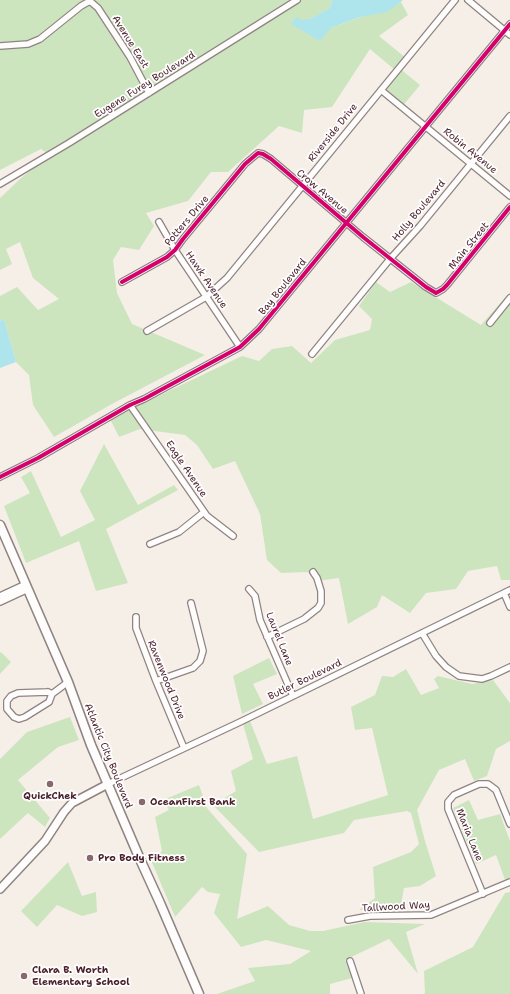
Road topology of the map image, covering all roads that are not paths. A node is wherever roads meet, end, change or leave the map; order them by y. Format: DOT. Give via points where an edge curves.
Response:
graph roads {
  1 [pos="298,0"];
  2 [pos="455,0"];
  3 [pos="468,0"];
  4 [pos="510,24"];
  5 [pos="504,30"];
  6 [pos="510,35"];
  7 [pos="0,46"];
  8 [pos="381,90"];
  9 [pos="149,93"];
  10 [pos="510,116"];
  11 [pos="425,126"];
  12 [pos="252,157"];
  13 [pos="470,164"];
  14 [pos="0,184"];
  15 [pos="302,186"];
  16 [pos="510,196"];
  17 [pos="510,207"];
  18 [pos="159,222"];
  19 [pos="346,223"];
  20 [pos="175,250"];
  21 [pos="390,259"];
  22 [pos="122,282"];
  23 [pos="438,293"];
  24 [pos="206,297"];
  25 [pos="510,298"];
  26 [pos="490,323"];
  27 [pos="147,332"];
  28 [pos="240,347"];
  29 [pos="312,354"];
  30 [pos="130,405"];
  31 [pos="0,477"];
  32 [pos="204,512"];
  33 [pos="0,525"];
  34 [pos="233,536"];
  35 [pos="150,544"];
  36 [pos="313,572"];
  37 [pos="27,587"];
  38 [pos="249,589"];
  39 [pos="507,592"];
  40 [pos="0,596"];
  41 [pos="0,602"];
  42 [pos="191,603"];
  43 [pos="510,607"];
  44 [pos="136,617"];
  45 [pos="422,633"];
  46 [pos="267,637"];
  47 [pos="510,667"];
  48 [pos="156,681"];
  49 [pos="68,682"];
  50 [pos="52,694"];
  51 [pos="293,696"];
  52 [pos="184,748"];
  53 [pos="108,784"];
  54 [pos="510,824"];
  55 [pos="510,882"];
  56 [pos="0,888"];
  57 [pos="483,894"];
  58 [pos="348,920"];
  59 [pos="350,961"];
  60 [pos="199,994"];
  61 [pos="362,994"];
  1 -- 9 [label="street, Eugene Furey Boulevard"];
  2 -- 8 [label="street, Riverside Drive"];
  3 -- 5 [label="street"];
  4 -- 5 [label="street, Bay Boulevard"];
  5 -- 6 [label="street"];
  5 -- 11 [label="street, Bay Boulevard"];
  7 -- 9 [label="street, Avenue East" via="28,44 40,40 81,6 91,2 98,8 130,57"];
  8 -- 11 [label="street, Robin Avenue"];
  8 -- 15 [label="street, Riverside Drive"];
  9 -- 14 [label="street, Eugene Furey Boulevard"];
  10 -- 13 [label="street, Holly Boulevard"];
  11 -- 13 [label="street, Robin Avenue"];
  11 -- 19 [label="street, Bay Boulevard"];
  12 -- 15 [label="street, Crow Avenue" via="258,153 263,154"];
  12 -- 20 [label="street, Potters Drive"];
  13 -- 16 [label="street, Robin Avenue"];
  13 -- 21 [label="street, Holly Boulevard"];
  15 -- 19 [label="street, Crow Avenue"];
  15 -- 24 [label="street, Riverside Drive" via="227,278"];
  17 -- 23 [label="street, Main Street"];
  18 -- 20 [label="street, Hawk Avenue"];
  19 -- 21 [label="street, Crow Avenue"];
  19 -- 28 [label="street, Bay Boulevard" via="259,329"];
  20 -- 22 [label="street, Potters Drive"];
  20 -- 24 [label="street, Hawk Avenue"];
  21 -- 23 [label="street, Crow Avenue" via="426,288"];
  21 -- 29 [label="street, Holly Boulevard"];
  24 -- 27 [label="street, Riverside Drive"];
  24 -- 28 [label="street, Hawk Avenue"];
  25 -- 26 [label="street"];
  28 -- 30 [label="street, Bay Boulevard"];
  30 -- 31 [label="street, Bay Boulevard"];
  30 -- 32 [label="street, Eagle Avenue"];
  32 -- 34 [label="street, Eagle Avenue"];
  32 -- 35 [label="street" via="178,532"];
  33 -- 37 [label="highway, Atlantic City Boulevard"];
  36 -- 46 [label="street" via="321,591 318,608 304,619"];
  37 -- 40 [label="street"];
  37 -- 41 [label="street"];
  37 -- 49 [label="highway, Atlantic City Boulevard"];
  38 -- 46 [label="street, Laurel Lane" via="255,596"];
  39 -- 43 [label="street"];
  39 -- 45 [label="street, Butler Boulevard"];
  42 -- 48 [label="street" via="203,651 200,661 193,668"];
  44 -- 48 [label="street, Ravenwood Drive" via="136,628"];
  45 -- 47 [label="street" via="436,656 455,674 466,678 485,678"];
  45 -- 51 [label="street, Butler Boulevard"];
  46 -- 51 [label="street, Laurel Lane"];
  48 -- 52 [label="street, Ravenwood Drive"];
  49 -- 50 [label="street"];
  49 -- 53 [label="highway, Atlantic City Boulevard"];
  50 -- 50 [label="street" via="49,702 25,717 14,717 7,709 7,701 18,693"];
  51 -- 52 [label="street, Butler Boulevard"];
  52 -- 53 [label="street, Butler Boulevard"];
  53 -- 56 [label="main road" via="72,803 45,841"];
  53 -- 60 [label="highway, Atlantic City Boulevard"];
  54 -- 57 [label="street, Maria Lane" via="496,790 488,784 479,784 454,795 448,802 448,809"];
  55 -- 57 [label="street, Tallwood Way"];
  57 -- 58 [label="street, Tallwood Way" via="431,915 370,916"];
  59 -- 61 [label="street"];
}
